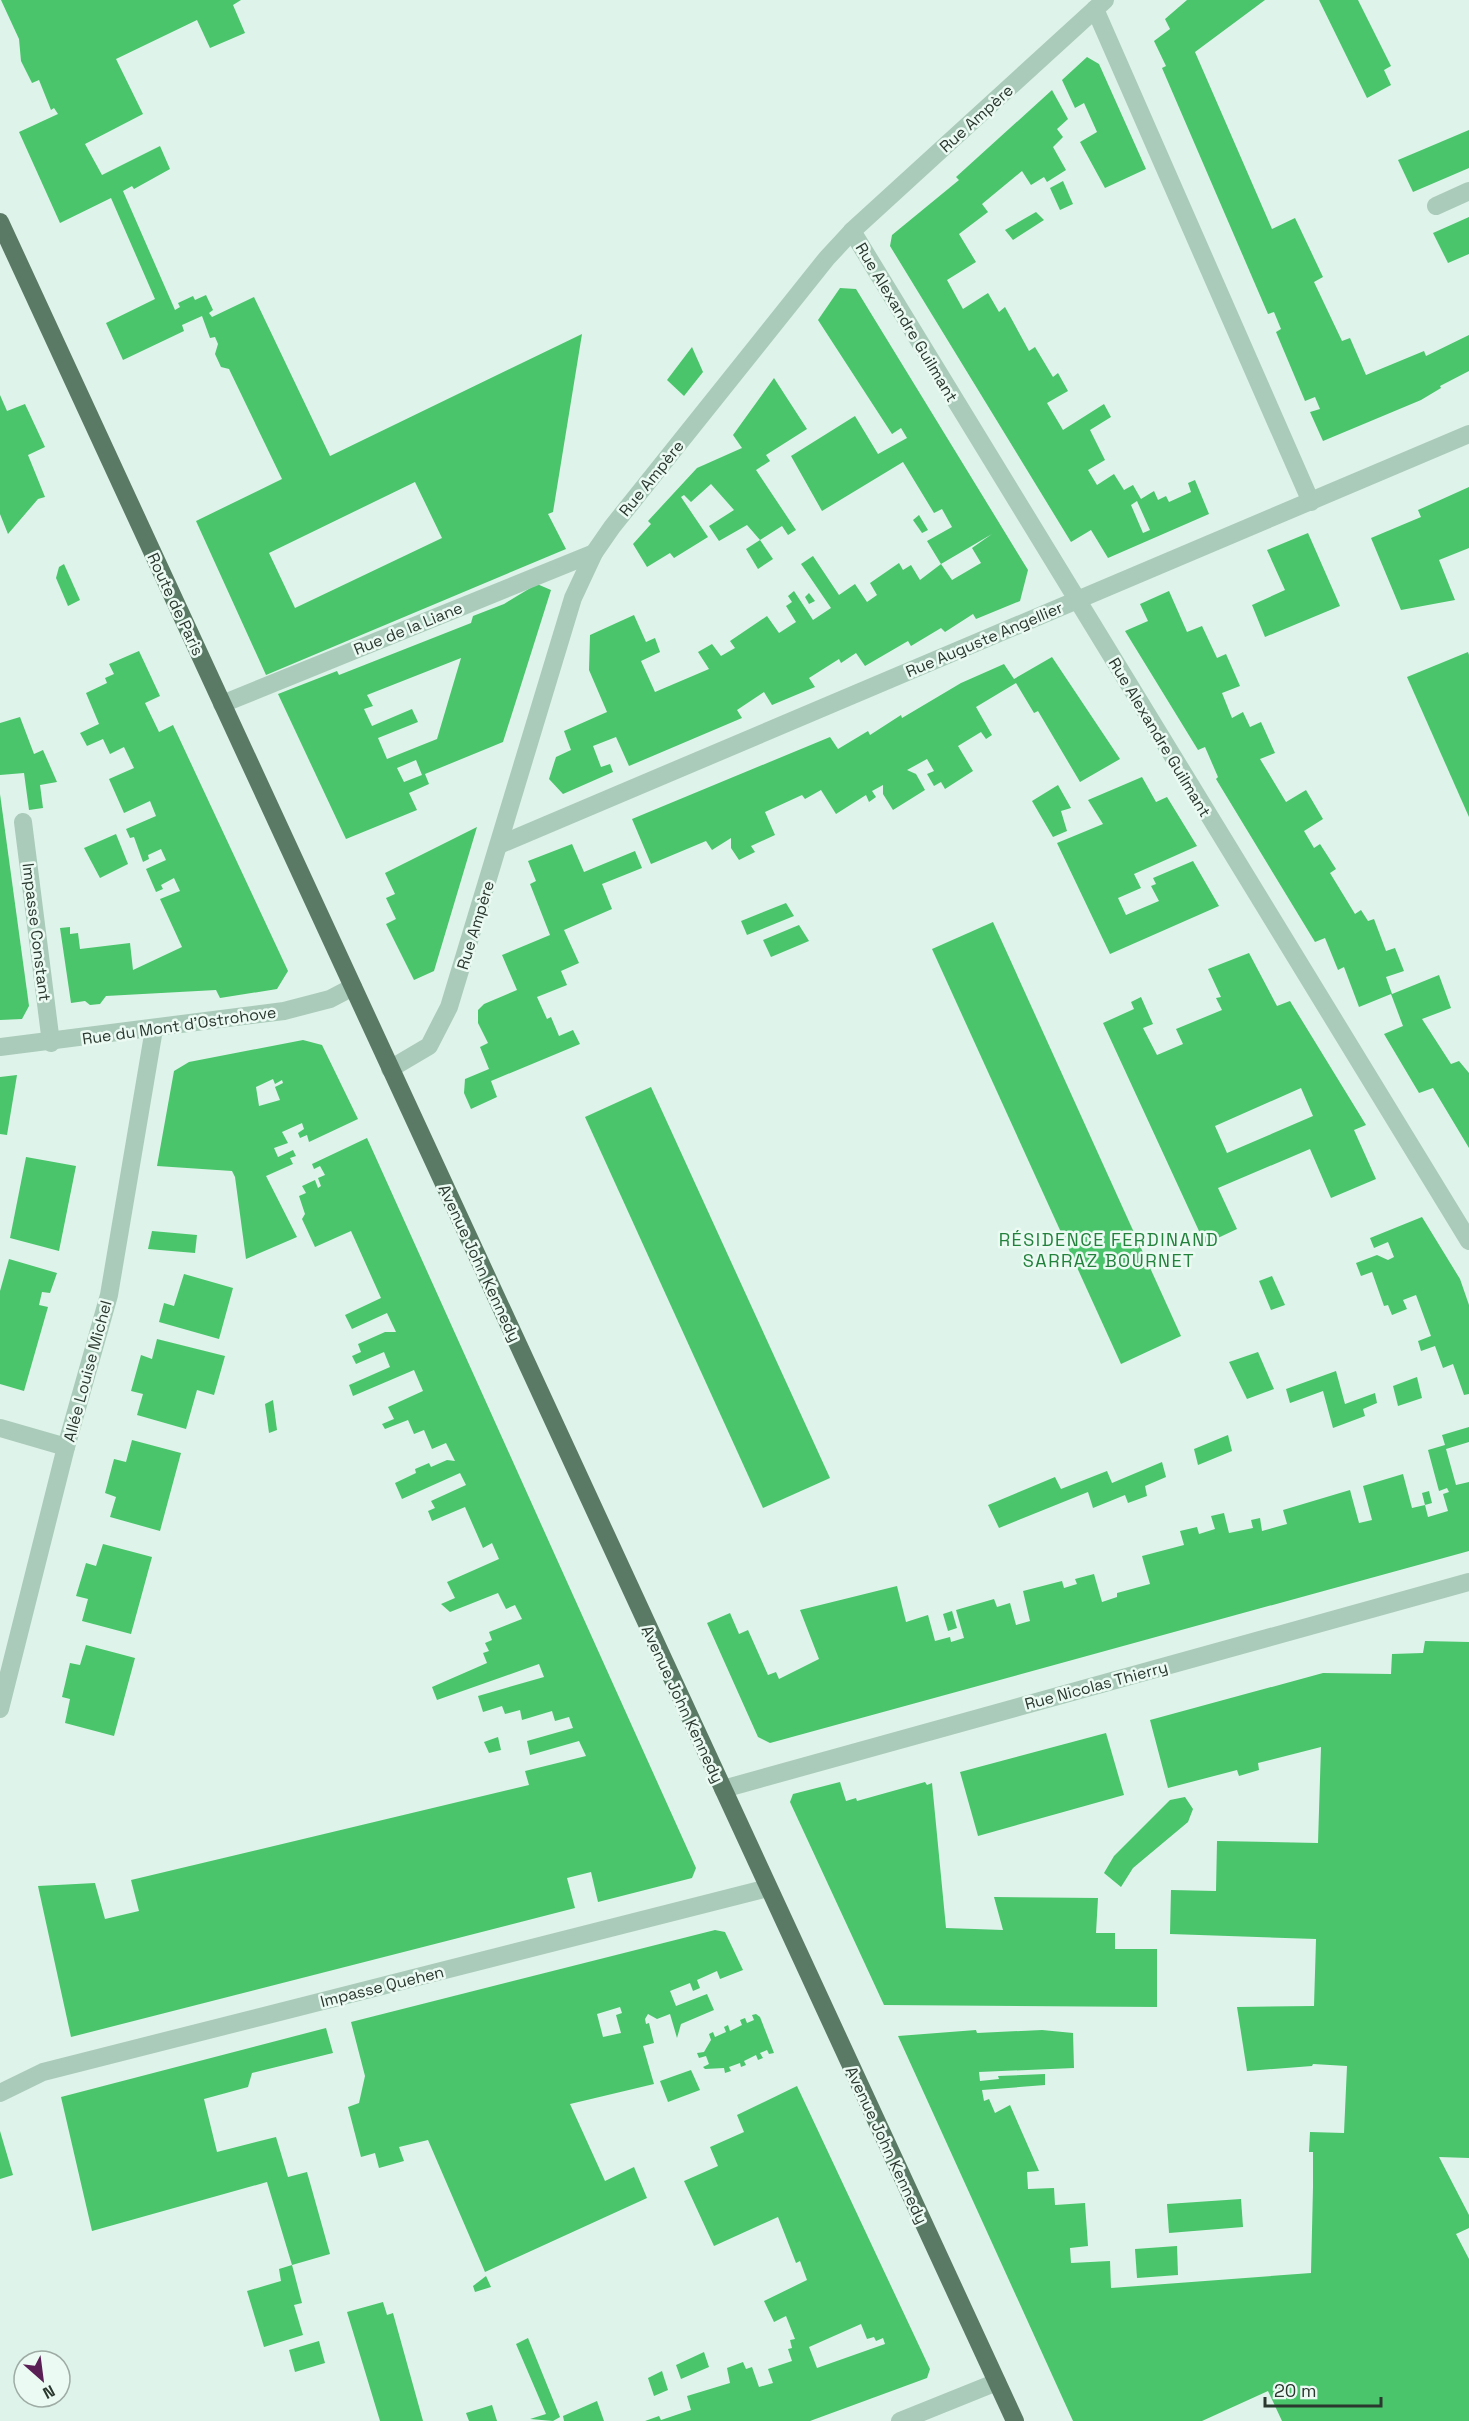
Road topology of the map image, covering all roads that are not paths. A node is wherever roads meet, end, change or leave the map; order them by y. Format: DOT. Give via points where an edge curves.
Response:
graph roads {
  1 [pos="1100,5"];
  2 [pos="1469,191"];
  3 [pos="1436,206"];
  4 [pos="0,222"];
  5 [pos="852,231"];
  6 [pos="1469,434"];
  7 [pos="1311,502"];
  8 [pos="594,553"];
  9 [pos="1076,600"];
  10 [pos="222,704"];
  11 [pos="23,822"];
  12 [pos="499,845"];
  13 [pos="353,987"];
  14 [pos="154,1029"];
  15 [pos="51,1043"];
  16 [pos="0,1047"];
  17 [pos="390,1069"];
  18 [pos="1469,1241"];
  19 [pos="0,1428"];
  20 [pos="66,1447"];
  21 [pos="1469,1582"];
  22 [pos="0,1709"];
  23 [pos="723,1789"];
  24 [pos="768,1888"];
  25 [pos="0,2093"];
  26 [pos="997,2382"];
  27 [pos="900,2421"];
  28 [pos="1015,2421"];
  1 -- 5 [label="street, Rue Ampère"];
  1 -- 7 [label="street"];
  2 -- 3 [label="street"];
  4 -- 10 [label="main road, Route de Paris"];
  5 -- 8 [label="street, Rue Ampère" via="638,493"];
  5 -- 9 [label="street, Rue Alexandre Guilmant"];
  6 -- 7 [label="street, Rue Auguste Angellier"];
  7 -- 9 [label="street, Rue Auguste Angellier"];
  8 -- 10 [label="street, Rue de la Liane"];
  8 -- 12 [label="street, Rue Ampère" via="573,598"];
  9 -- 12 [label="street, Rue Auguste Angellier"];
  9 -- 18 [label="street, Rue Alexandre Guilmant"];
  10 -- 13 [label="main road, Route de Paris"];
  11 -- 15 [label="street, Impasse Constant"];
  12 -- 17 [label="street, Rue Ampère" via="443,1023 429,1046"];
  13 -- 14 [label="street, Rue du Mont d'Ostrohove" via="310,1005"];
  13 -- 17 [label="main road, Avenue John Kennedy"];
  14 -- 15 [label="street, Rue du Mont d'Ostrohove"];
  14 -- 20 [label="street, Allée Louise Michel" via="110,1287"];
  15 -- 16 [label="street, Rue du Mont d'Ostrohove"];
  17 -- 23 [label="main road, Avenue John Kennedy"];
  19 -- 20 [label="street"];
  20 -- 22 [label="street, Allée Louise Michel"];
  21 -- 23 [label="street, Rue Nicolas Thierry"];
  23 -- 24 [label="main road, Avenue John Kennedy"];
  24 -- 25 [label="street, Impasse Quehen" via="43,2072"];
  24 -- 26 [label="main road, Avenue John Kennedy"];
  26 -- 27 [label="street"];
  26 -- 28 [label="main road, Avenue John Kennedy"];
}
